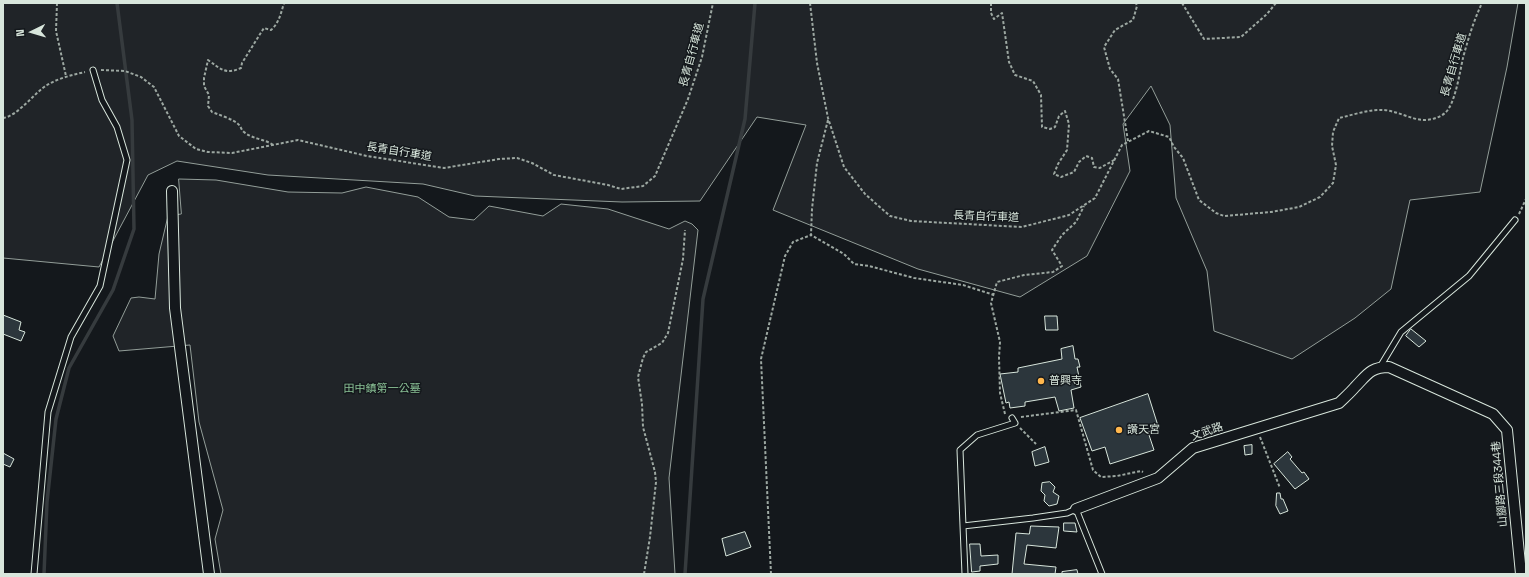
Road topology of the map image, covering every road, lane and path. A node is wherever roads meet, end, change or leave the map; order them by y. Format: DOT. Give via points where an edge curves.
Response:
graph roads {
  1 [pos="57,3"];
  2 [pos="284,3"];
  3 [pos="713,3"];
  4 [pos="810,3"];
  5 [pos="991,3"];
  6 [pos="1136,3"];
  7 [pos="1182,3"];
  8 [pos="1276,3"];
  9 [pos="1482,3"];
  10 [pos="93,70"];
  11 [pos="66,76"];
  12 [pos="3,118"];
  13 [pos="828,118"];
  14 [pos="1128,141"];
  15 [pos="273,145"];
  16 [pos="1115,159"];
  17 [pos="172,191"];
  18 [pos="1526,199"];
  19 [pos="1084,205"];
  20 [pos="1515,220"];
  21 [pos="686,230"];
  22 [pos="811,235"];
  23 [pos="994,295"];
  24 [pos="1385,367"];
  25 [pos="1012,418"];
  26 [pos="1015,423"];
  27 [pos="1257,428"];
  28 [pos="1036,444"];
  29 [pos="1156,479"];
  30 [pos="1280,488"];
  31 [pos="1076,509"];
  32 [pos="963,526"];
  33 [pos="34,574"];
  34 [pos="209,574"];
  35 [pos="644,574"];
  36 [pos="771,574"];
  37 [pos="966,574"];
  38 [pos="1102,574"];
  39 [pos="1521,574"];
  1 -- 11 [label="path" via="56,31"];
  2 -- 15 [label="path" via="276,26 271,30 264,28 241,68 234,72 226,72 208,60 204,78 208,106 212,112 238,123 244,132"];
  3 -- 15 [label="path, 長青自行車道" via="702,57 688,99 655,176 644,186 621,189 554,175 517,158 444,168 367,156 298,140"];
  4 -- 13 [label="path, 長青自行車道" via="817,63"];
  5 -- 16 [label="path" via="994,19 1002,13 1010,62 1015,75 1033,81 1041,96 1042,127 1050,129 1055,126 1058,116 1065,111 1070,124 1067,150 1054,174 1061,177 1074,172 1086,156 1092,158 1094,167 1100,168"];
  6 -- 14 [label="path" via="1133,20 1115,30 1104,47 1110,69 1118,79"];
  7 -- 8 [label="path" via="1204,39 1241,37"];
  9 -- 14 [label="path, 長青自行車道" via="1463,58 1452,103 1446,112 1435,119 1421,120 1384,110 1339,118 1333,132 1332,146 1336,165 1333,183 1320,197 1299,207 1224,216 1216,213 1199,200 1183,158 1169,137 1149,131"];
  10 -- 11 [label="path, 長青自行車道"];
  10 -- 15 [label="path, 長青自行車道" via="125,71 142,77 154,87 178,136 196,149 232,153"];
  10 -- 33 [label="lane" via="102,100 117,126 127,160 100,286 71,337 48,412"];
  11 -- 12 [label="path, 長青自行車道" via="47,85 13,114"];
  13 -- 19 [label="path, 長青自行車道" via="844,167 865,194 890,216 910,221 1022,227 1069,215"];
  13 -- 22 [label="path" via="817,163"];
  14 -- 16 [label="path, 長青自行車道" via="1122,145"];
  16 -- 19 [label="path, 長青自行車道" via="1095,198"];
  17 -- 34 [label="street" via="175,308"];
  18 -- 20 [label="path"];
  19 -- 23 [label="path" via="1076,222 1062,235 1052,250 1062,266 1053,272 1024,275 997,282"];
  20 -- 24 [label="lane" via="1469,276 1401,332"];
  21 -- 35 [label="path" via="683,259 668,333 662,343 646,352 638,377 643,426 656,482"];
  22 -- 23 [label="path" via="844,254 854,264 914,278 963,285"];
  22 -- 36 [label="path" via="793,242 785,256 761,358"];
  23 -- 25 [label="path" via="991,303 1000,342 1000,393 1005,414"];
  24 -- 27 [label="street, 文武路" via="1368,372 1338,403"];
  24 -- 39 [label="street, 山腳路三段344巷" via="1493,414 1507,430"];
  25 -- 26 [label="lane"];
  25 -- 29 [label="path" via="1076,410 1093,470 1101,477 1141,471"];
  26 -- 28 [label="path"];
  26 -- 32 [label="lane" via="976,435 960,450"];
  27 -- 29 [label="street, 文武路" via="1193,448 1175,466"];
  27 -- 30 [label="path"];
  29 -- 31 [label="street, 文武路"];
  31 -- 32 [label="lane" via="1068,513"];
  31 -- 38 [label="lane"];
  32 -- 37 [label="lane"];
}
